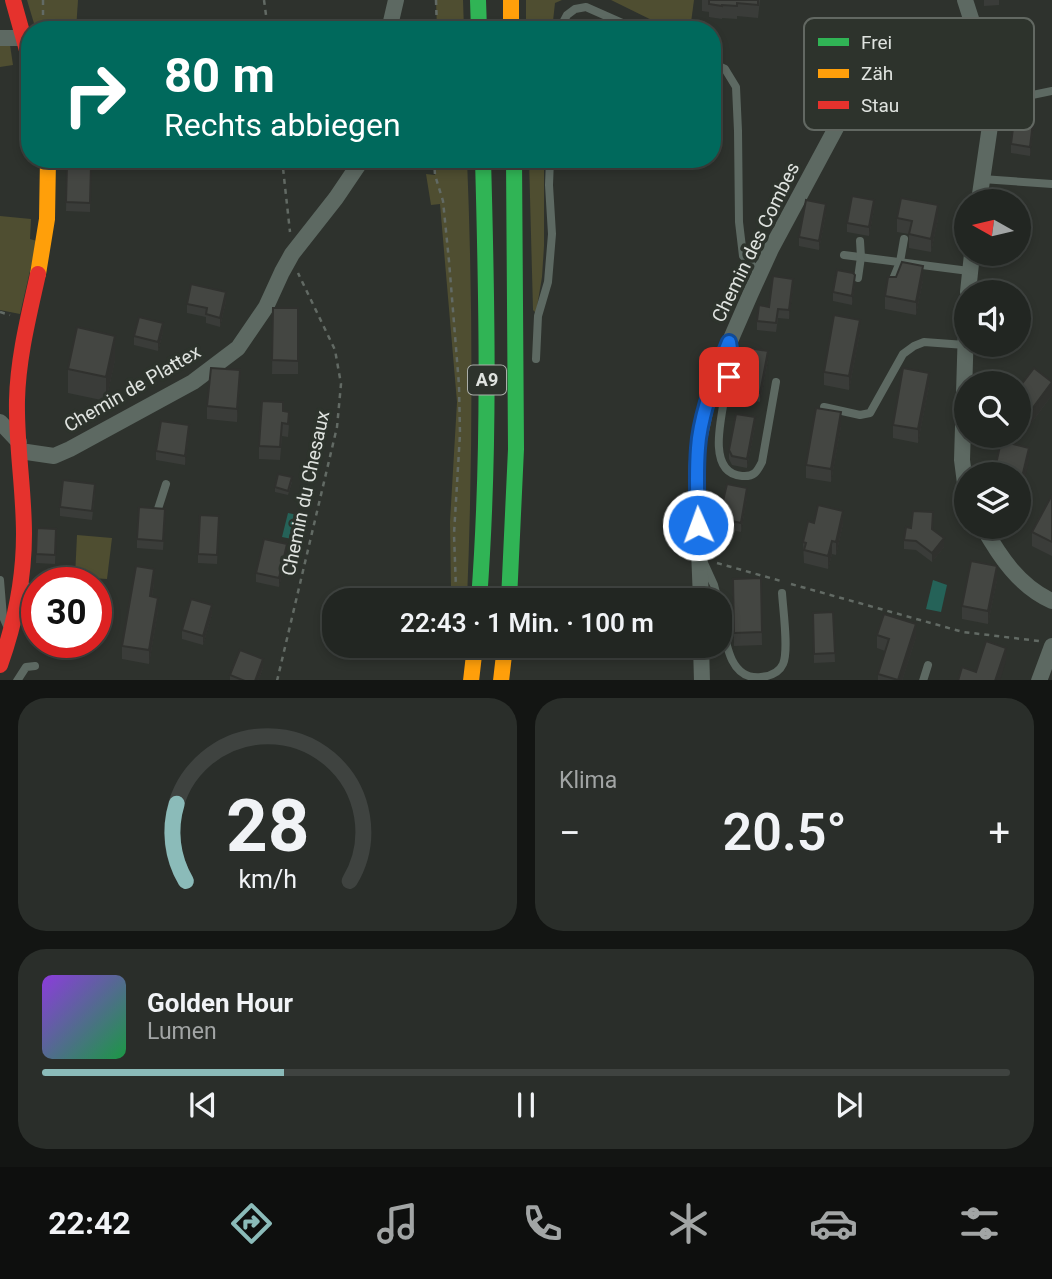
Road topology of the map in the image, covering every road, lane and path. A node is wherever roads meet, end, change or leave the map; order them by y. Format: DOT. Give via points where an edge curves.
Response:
graph roads {
  1 [pos="13,0"];
  2 [pos="43,0"];
  3 [pos="264,0"];
  4 [pos="396,0"];
  5 [pos="436,0"];
  6 [pos="478,0"];
  7 [pos="511,0"];
  8 [pos="965,0"];
  9 [pos="971,18"];
  10 [pos="43,21"];
  11 [pos="267,21"];
  12 [pos="391,21"];
  13 [pos="437,21"];
  14 [pos="479,21"];
  15 [pos="511,21"];
  16 [pos="564,21"];
  17 [pos="618,21"];
  18 [pos="21,28"];
  19 [pos="0,38"];
  20 [pos="21,38"];
  21 [pos="721,67"];
  22 [pos="1052,90"];
  23 [pos="1034,94"];
  24 [pos="836,130"];
  25 [pos="989,130"];
  26 [pos="49,168"];
  27 [pos="283,168"];
  28 [pos="356,168"];
  29 [pos="435,168"];
  30 [pos="483,168"];
  31 [pos="514,168"];
  32 [pos="550,168"];
  33 [pos="982,179"];
  34 [pos="1052,184"];
  35 [pos="981,189"];
  36 [pos="904,239"];
  37 [pos="860,241"];
  38 [pos="292,254"];
  39 [pos="845,255"];
  40 [pos="860,257"];
  41 [pos="900,262"];
  42 [pos="970,266"];
  43 [pos="969,271"];
  44 [pos="760,273"];
  45 [pos="858,278"];
  46 [pos="969,280"];
  47 [pos="891,284"];
  48 [pos="729,342"];
  49 [pos="954,344"];
  50 [pos="965,357"];
  51 [pos="536,359"];
  52 [pos="776,382"];
  53 [pos="824,407"];
  54 [pos="0,422"];
  55 [pos="19,446"];
  56 [pos="962,462"];
  57 [pos="166,484"];
  58 [pos="156,512"];
  59 [pos="990,539"];
  60 [pos="699,554"];
  61 [pos="716,563"];
  62 [pos="22,567"];
  63 [pos="0,580"];
  64 [pos="21,584"];
  65 [pos="456,588"];
  66 [pos="480,588"];
  67 [pos="510,588"];
  68 [pos="700,588"];
  69 [pos="715,588"];
  70 [pos="782,593"];
  71 [pos="1052,601"];
  72 [pos="11,636"];
  73 [pos="1047,644"];
  74 [pos="474,658"];
  75 [pos="504,658"];
  76 [pos="701,658"];
  77 [pos="731,658"];
  78 [pos="0,665"];
  79 [pos="928,665"];
  80 [pos="35,666"];
  81 [pos="18,680"];
  82 [pos="277,680"];
  83 [pos="471,680"];
  84 [pos="501,680"];
  85 [pos="702,680"];
  86 [pos="923,680"];
  87 [pos="1039,680"];
  1 -- 18 [label="main road"];
  2 -- 10 [label="path"];
  3 -- 11 [label="path"];
  4 -- 12 [label="street"];
  5 -- 13 [label="path"];
  6 -- 14 [label="main road"];
  7 -- 15 [label="main road"];
  8 -- 9 [label="street"];
  16 -- 17 [label="lane" via="575,9 586,7"];
  19 -- 20 [label="street"];
  21 -- 44 [label="lane" via="736,87 743,256"];
  22 -- 23 [label="lane"];
  24 -- 44 [label="street, Chemin des Combes"];
  25 -- 33 [label="street"];
  26 -- 55 [label="main road" via="46,230 18,380"];
  27 -- 38 [label="path, Chemin du Chesaux"];
  28 -- 38 [label="street, Chemin de Plattex"];
  29 -- 65 [label="path" via="443,201 459,385"];
  30 -- 66 [label="main road, A9" via="486,447"];
  31 -- 67 [label="main road, A9" via="516,437"];
  32 -- 51 [label="lane" via="552,234"];
  33 -- 34 [label="lane"];
  33 -- 35 [label="street"];
  36 -- 41 [label="lane"];
  37 -- 40 [label="lane"];
  38 -- 55 [label="street, Chemin de Plattex" via="267,307 238,348 193,382 54,456"];
  38 -- 82 [label="path, Chemin du Chesaux" via="335,351 341,384 337,427"];
  39 -- 40 [label="lane"];
  40 -- 41 [label="lane"];
  40 -- 45 [label="lane"];
  41 -- 43 [label="lane"];
  41 -- 47 [label="lane"];
  42 -- 43 [label="street"];
  43 -- 46 [label="street"];
  44 -- 48 [label="street, Chemin des Combes"];
  48 -- 52 [label="lane" via="732,362 719,448 728,472 742,476 757,472"];
  48 -- 60 [label="street, Chemin des Combes" via="698,444"];
  49 -- 53 [label="lane" via="924,342 903,354 870,413"];
  50 -- 56 [label="street"];
  54 -- 55 [label="street"];
  55 -- 62 [label="main road"];
  57 -- 58 [label="lane"];
  59 -- 71 [label="street" via="1020,580"];
  60 -- 68 [label="street, Chemin des Combes"];
  60 -- 69 [label="lane"];
  61 -- 73 [label="path" via="963,632"];
  63 -- 72 [label="lane"];
  64 -- 72 [label="main road"];
  70 -- 77 [label="lane" via="785,650 777,673 755,678 734,666"];
  72 -- 78 [label="main road"];
  73 -- 87 [label="street"];
  74 -- 83 [label="main road"];
  75 -- 84 [label="main road"];
  76 -- 85 [label="street"];
  79 -- 86 [label="lane"];
  80 -- 81 [label="lane" via="26,667"];
}
